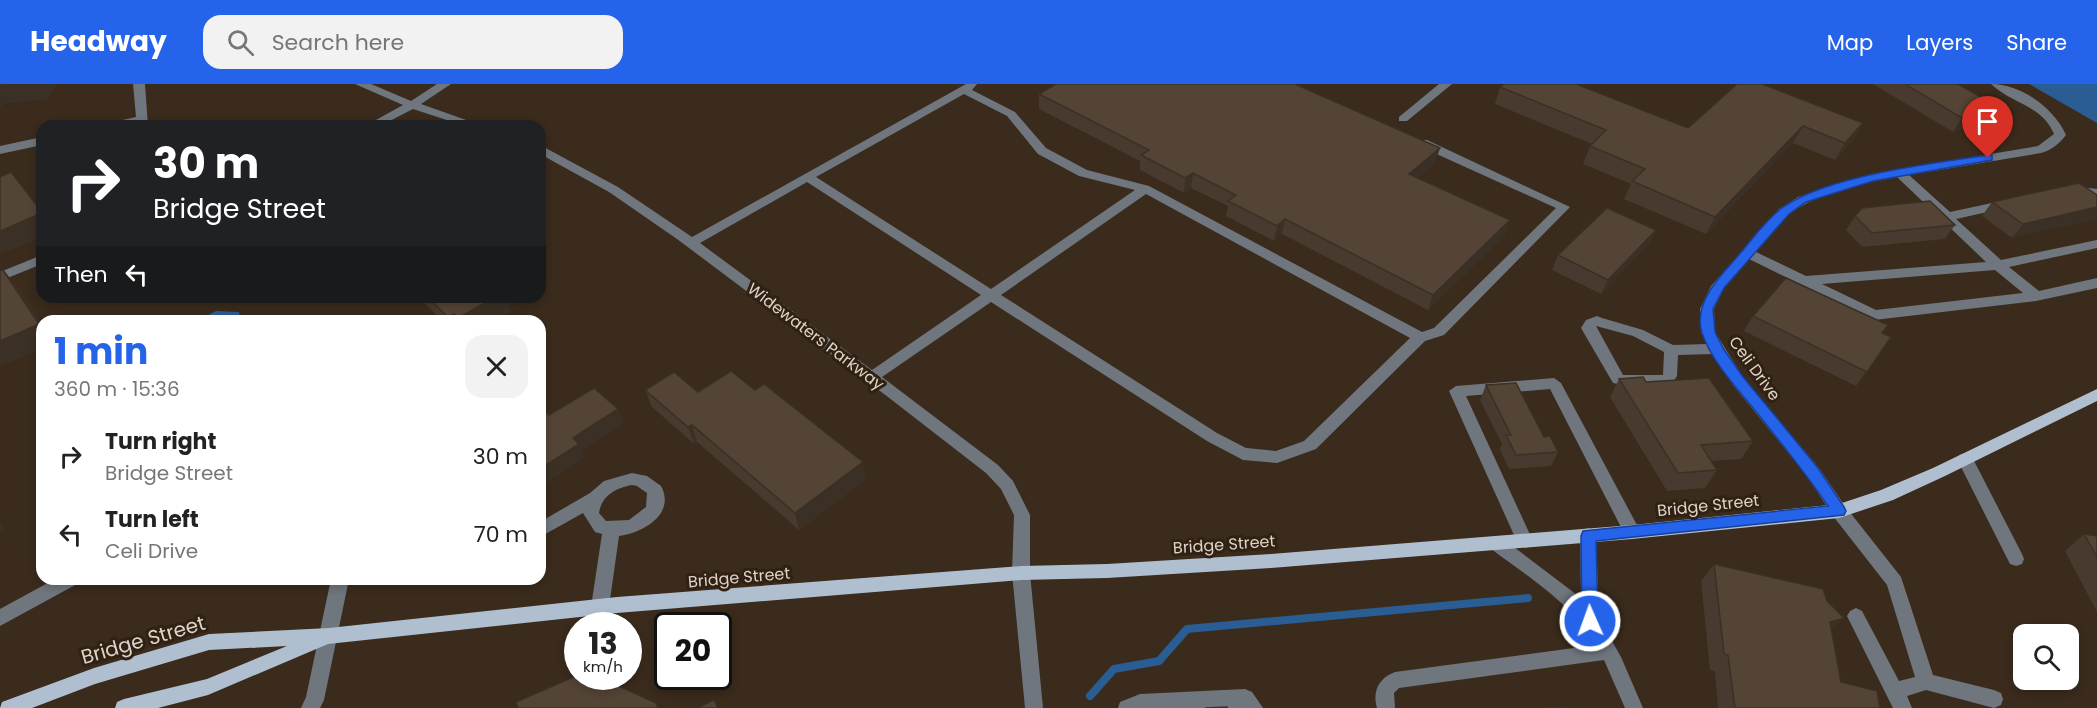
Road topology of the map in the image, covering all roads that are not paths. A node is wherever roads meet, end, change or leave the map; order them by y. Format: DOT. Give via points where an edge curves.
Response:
graph roads {
  1 [pos="139,84"];
  2 [pos="361,84"];
  3 [pos="445,84"];
  4 [pos="1446,84"];
  5 [pos="1997,84"];
  6 [pos="969,87"];
  7 [pos="412,105"];
  8 [pos="1403,119"];
  9 [pos="142,120"];
  10 [pos="383,120"];
  11 [pos="458,120"];
  12 [pos="1411,138"];
  13 [pos="36,142"];
  14 [pos="0,150"];
  15 [pos="546,152"];
  16 [pos="1900,173"];
  17 [pos="807,177"];
  18 [pos="1145,189"];
  19 [pos="2097,193"];
  20 [pos="2055,194"];
  21 [pos="2023,201"];
  22 [pos="1947,218"];
  23 [pos="691,243"];
  24 [pos="2097,244"];
  25 [pos="1747,254"];
  26 [pos="36,262"];
  27 [pos="1998,265"];
  28 [pos="0,277"];
  29 [pos="1804,281"];
  30 [pos="2097,284"];
  31 [pos="993,295"];
  32 [pos="2036,296"];
  33 [pos="1420,337"];
  34 [pos="1671,350"];
  35 [pos="1717,350"];
  36 [pos="872,377"];
  37 [pos="2097,394"];
  38 [pos="1965,459"];
  39 [pos="596,498"];
  40 [pos="1839,511"];
  41 [pos="546,527"];
  42 [pos="611,530"];
  43 [pos="1632,532"];
  44 [pos="1588,536"];
  45 [pos="1524,541"];
  46 [pos="1496,543"];
  47 [pos="2016,559"];
  48 [pos="1021,573"];
  49 [pos="60,585"];
  50 [pos="339,585"];
  51 [pos="600,607"];
  52 [pos="1856,616"];
  53 [pos="0,618"];
  54 [pos="1590,621"];
  55 [pos="329,636"];
  56 [pos="1607,652"];
  57 [pos="1926,682"];
  58 [pos="1894,691"];
  59 [pos="1994,699"];
  60 [pos="9,708"];
  61 [pos="124,708"];
  62 [pos="310,708"];
  63 [pos="1034,708"];
  64 [pos="1127,708"];
  65 [pos="1254,708"];
  66 [pos="1386,708"];
  67 [pos="1634,708"];
  68 [pos="1903,708"];
  1 -- 9 [label="street"];
  2 -- 7 [label="street"];
  3 -- 7 [label="street"];
  4 -- 8 [label="street"];
  5 -- 16 [label="street, Celi Drive" via="2042,110 2057,125 2060,135 2056,140 2041,149"];
  6 -- 17 [label="street"];
  6 -- 18 [label="street" via="1011,114 1042,151 1083,173"];
  7 -- 10 [label="street"];
  7 -- 11 [label="street"];
  12 -- 33 [label="street" via="1564,207 1439,332"];
  13 -- 14 [label="street"];
  15 -- 23 [label="street, Widewaters Parkway" via="621,193"];
  16 -- 22 [label="street"];
  16 -- 25 [label="street, Celi Drive" via="1802,200 1784,212"];
  17 -- 23 [label="street"];
  17 -- 31 [label="street"];
  18 -- 31 [label="street"];
  18 -- 33 [label="street"];
  19 -- 20 [label="street" via="2077,189"];
  21 -- 22 [label="street"];
  22 -- 27 [label="street"];
  23 -- 36 [label="street, Widewaters Parkway"];
  24 -- 27 [label="street"];
  25 -- 29 [label="street"];
  25 -- 35 [label="street, Celi Drive" via="1718,286 1707,309 1708,332"];
  26 -- 28 [label="street"];
  27 -- 29 [label="street"];
  27 -- 32 [label="street"];
  29 -- 32 [label="street" via="1874,315"];
  30 -- 32 [label="street"];
  31 -- 33 [label="street" via="1243,454 1277,457 1310,445"];
  31 -- 36 [label="street"];
  34 -- 34 [label="street" via="1638,333 1597,321 1588,328 1618,379 1667,380"];
  34 -- 35 [label="street"];
  35 -- 40 [label="street, Celi Drive"];
  36 -- 48 [label="street, Widewaters Parkway" via="992,469 1007,485 1022,515"];
  37 -- 38 [label="main road, Bridge Street"];
  38 -- 40 [label="main road, Bridge Street" via="1887,495"];
  38 -- 47 [label="street"];
  39 -- 41 [label="street"];
  39 -- 42 [label="street" via="591,514 602,527"];
  39 -- 42 [label="street" via="611,484 632,479 655,490 652,514 633,527"];
  40 -- 43 [label="main road, Bridge Street"];
  40 -- 57 [label="street, Celi Drive" via="1895,582"];
  42 -- 51 [label="street"];
  43 -- 44 [label="main road, Bridge Street"];
  43 -- 45 [label="street" via="1554,383 1456,391"];
  44 -- 45 [label="main road, Bridge Street"];
  44 -- 54 [label="street"];
  45 -- 46 [label="main road, Bridge Street"];
  46 -- 48 [label="main road, Bridge Street" via="1154,568"];
  46 -- 54 [label="street"];
  48 -- 51 [label="main road, Bridge Street"];
  48 -- 63 [label="street, Widewaters Parkway"];
  49 -- 53 [label="street"];
  50 -- 55 [label="street"];
  51 -- 55 [label="main road, Bridge Street"];
  52 -- 58 [label="street"];
  54 -- 56 [label="street"];
  55 -- 60 [label="main road, Bridge Street" via="209,642 94,676"];
  55 -- 61 [label="main road, Bridge Street" via="207,687"];
  55 -- 62 [label="street"];
  56 -- 66 [label="street" via="1395,680 1384,692"];
  56 -- 67 [label="street"];
  57 -- 58 [label="street"];
  57 -- 59 [label="street"];
  58 -- 68 [label="street"];
  64 -- 65 [label="street" via="1140,703 1245,698"];
}
